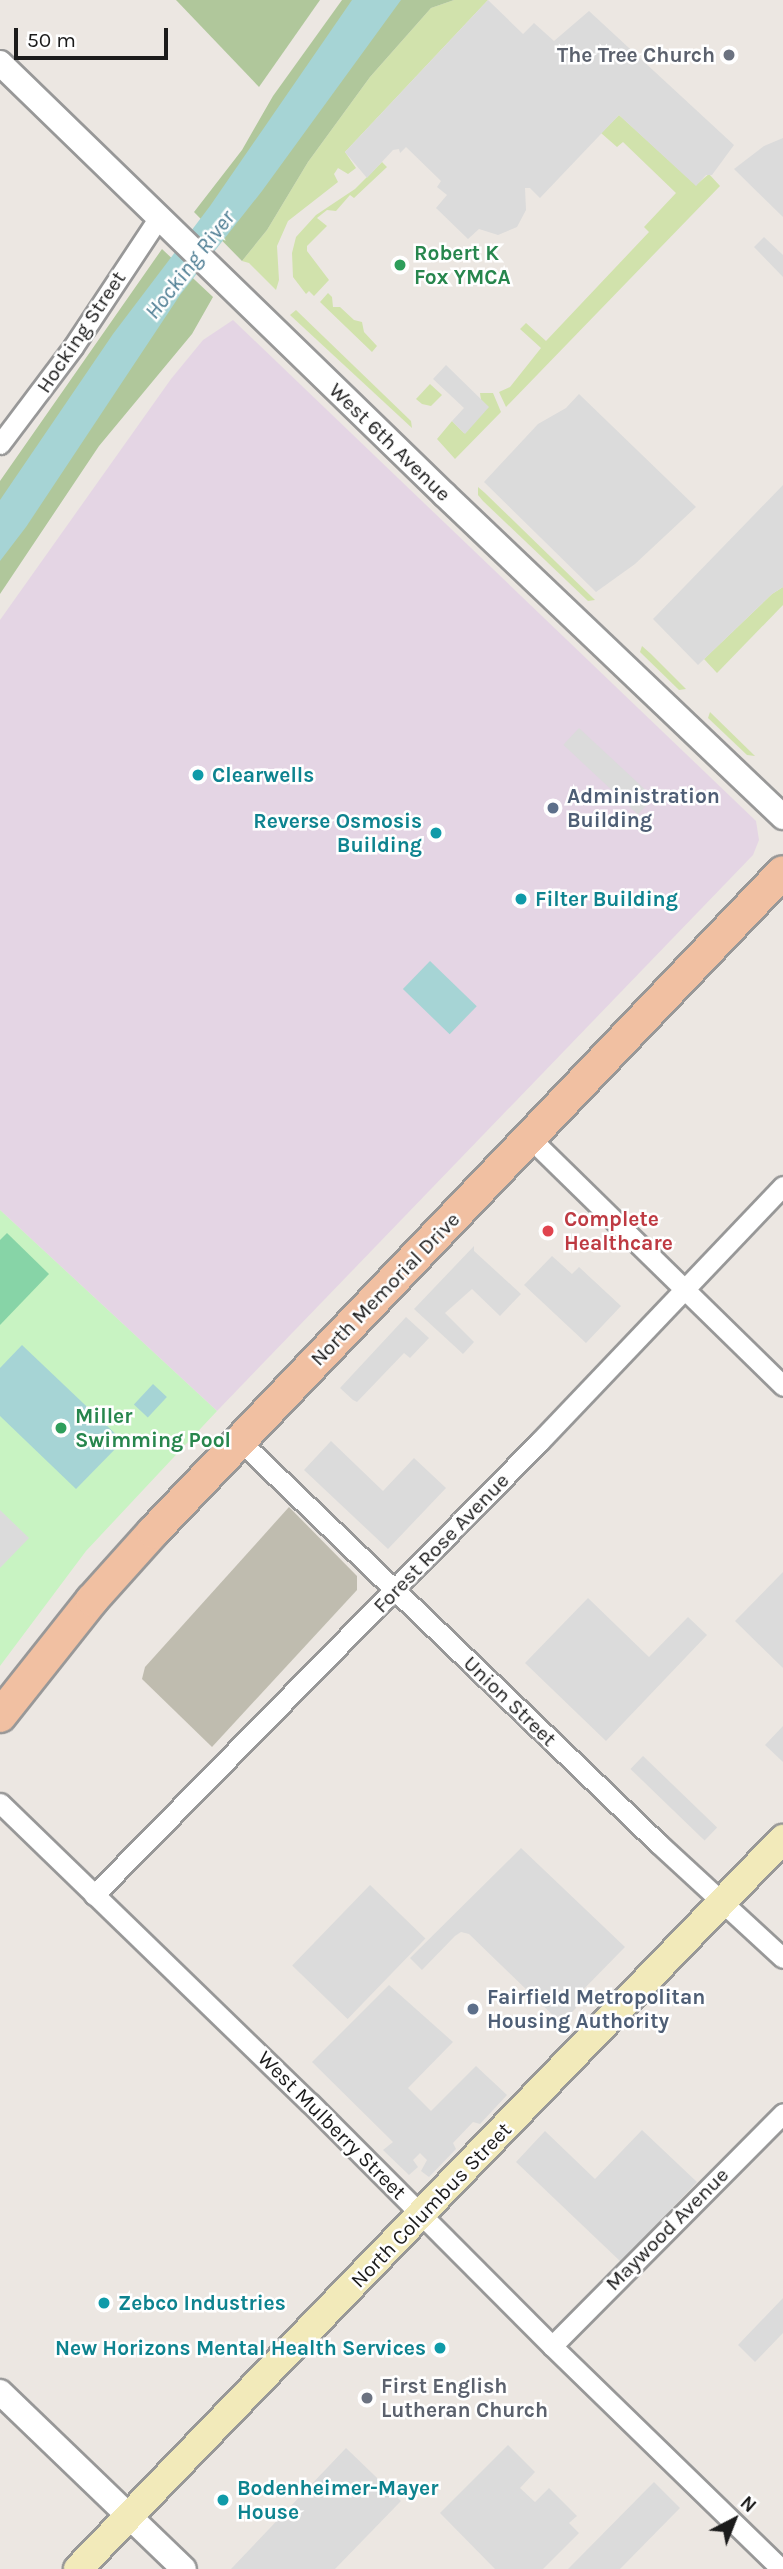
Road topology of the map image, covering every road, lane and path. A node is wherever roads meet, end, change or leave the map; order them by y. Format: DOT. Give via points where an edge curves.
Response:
graph roads {
  1 [pos="0,63"];
  2 [pos="163,221"];
  3 [pos="0,444"];
  4 [pos="783,817"];
  5 [pos="783,872"];
  6 [pos="530,1138"];
  7 [pos="783,1186"];
  8 [pos="684,1287"];
  9 [pos="783,1386"];
  10 [pos="239,1440"];
  11 [pos="395,1590"];
  12 [pos="0,1716"];
  13 [pos="0,1802"];
  14 [pos="783,1839"];
  15 [pos="94,1895"];
  16 [pos="723,1901"];
  17 [pos="783,1958"];
  18 [pos="783,2113"];
  19 [pos="422,2214"];
  20 [pos="552,2346"];
  21 [pos="0,2392"];
  22 [pos="128,2516"];
  23 [pos="78,2569"];
  24 [pos="184,2569"];
  25 [pos="781,2569"];
  1 -- 2 [label="street, West 6th Avenue"];
  2 -- 3 [label="street, Hocking Street"];
  2 -- 4 [label="street, West 6th Avenue"];
  5 -- 6 [label="main road, North Memorial Drive"];
  6 -- 8 [label="street"];
  6 -- 10 [label="main road, North Memorial Drive"];
  7 -- 8 [label="street, Forest Rose Avenue"];
  8 -- 9 [label="street"];
  8 -- 11 [label="street, Forest Rose Avenue"];
  10 -- 11 [label="street, Union Street"];
  10 -- 12 [label="main road, North Memorial Drive" via="92,1600"];
  11 -- 15 [label="street, Forest Rose Avenue"];
  11 -- 16 [label="street, Union Street"];
  13 -- 15 [label="street, West Mulberry Street"];
  14 -- 16 [label="main road, North Columbus Street"];
  15 -- 19 [label="street, West Mulberry Street"];
  16 -- 17 [label="street, Union Street"];
  16 -- 19 [label="main road, North Columbus Street"];
  18 -- 20 [label="street, Maywood Avenue"];
  19 -- 20 [label="street, West Mulberry Street"];
  19 -- 22 [label="main road, North Columbus Street"];
  20 -- 25 [label="street, West Mulberry Street"];
  21 -- 22 [label="street"];
  22 -- 23 [label="main road, North Columbus Street"];
  22 -- 24 [label="street"];
}
